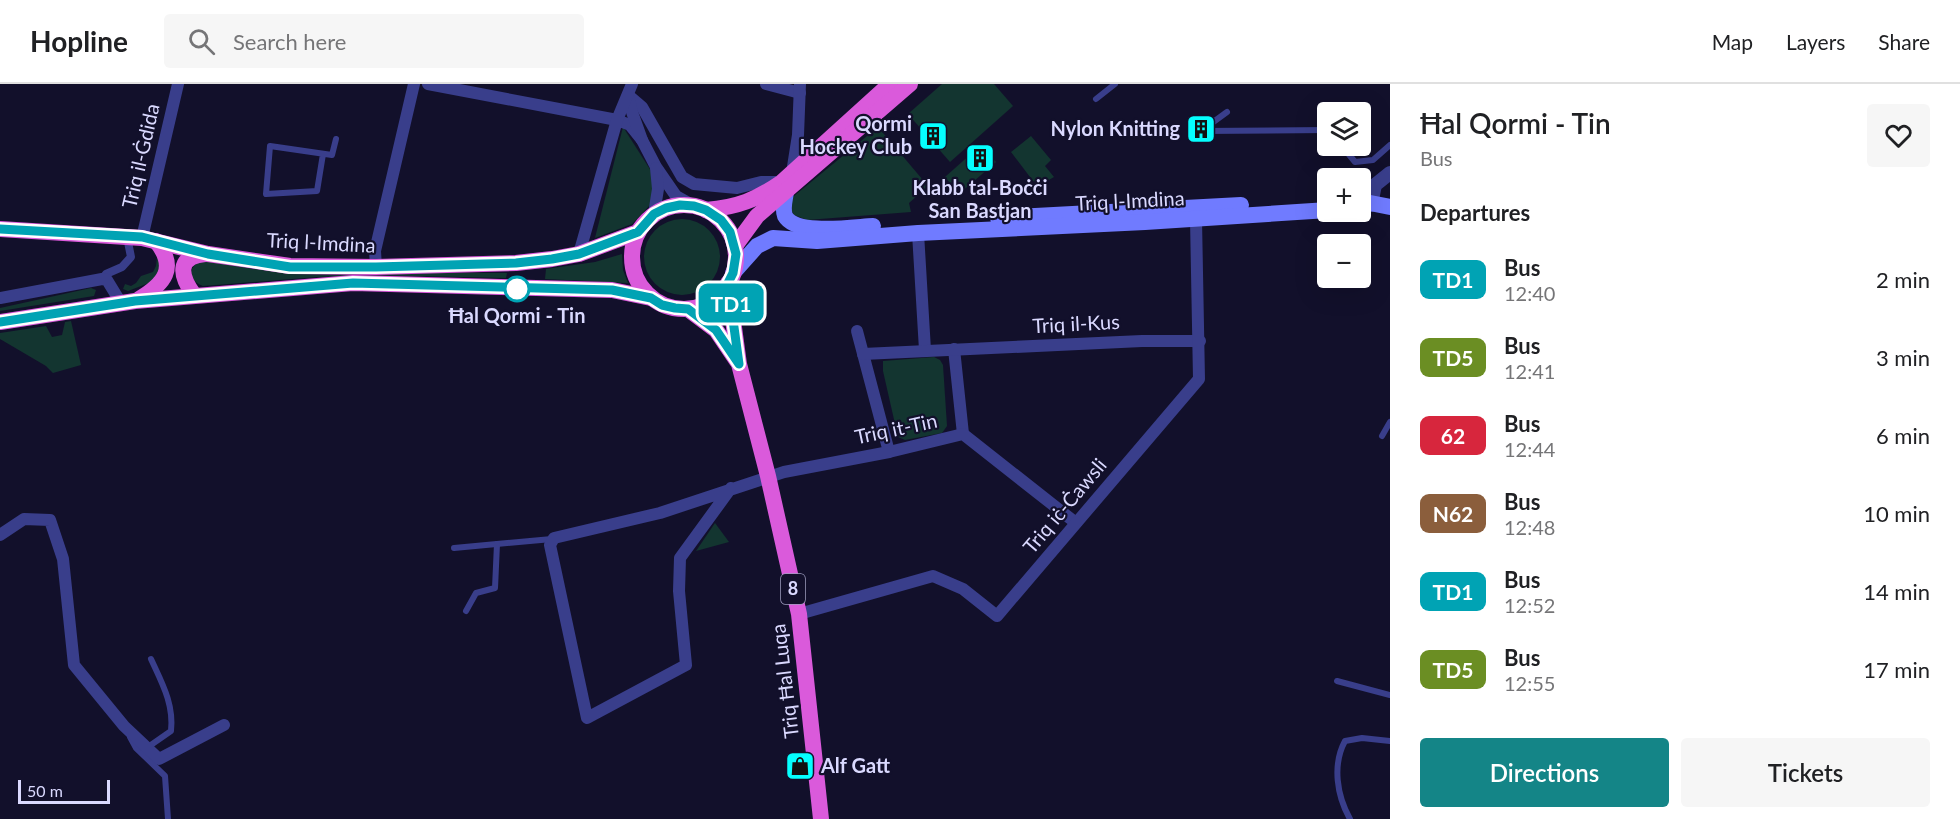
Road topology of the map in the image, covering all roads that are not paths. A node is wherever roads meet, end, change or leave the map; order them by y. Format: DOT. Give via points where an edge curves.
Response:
graph roads {
  1 [pos="178,84"];
  2 [pos="414,84"];
  3 [pos="428,84"];
  4 [pos="766,84"];
  5 [pos="890,84"];
  6 [pos="910,84"];
  7 [pos="1115,84"];
  8 [pos="800,88"];
  9 [pos="630,89"];
  10 [pos="1096,99"];
  11 [pos="1227,112"];
  12 [pos="617,120"];
  13 [pos="1317,130"];
  14 [pos="798,135"];
  15 [pos="336,139"];
  16 [pos="642,140"];
  17 [pos="1390,146"];
  18 [pos="817,150"];
  19 [pos="323,154"];
  20 [pos="1350,156"];
  21 [pos="656,167"];
  22 [pos="1390,173"];
  23 [pos="787,182"];
  24 [pos="1371,192"];
  25 [pos="1317,201"];
  26 [pos="1371,205"];
  27 [pos="1390,207"];
  28 [pos="700,208"];
  29 [pos="1317,211"];
  30 [pos="654,214"];
  31 [pos="1196,219"];
  32 [pos="0,229"];
  33 [pos="638,232"];
  34 [pos="918,233"];
  35 [pos="142,238"];
  36 [pos="735,246"];
  37 [pos="208,254"];
  38 [pos="579,254"];
  39 [pos="376,267"];
  40 [pos="731,278"];
  41 [pos="102,279"];
  42 [pos="194,295"];
  43 [pos="0,298"];
  44 [pos="651,298"];
  45 [pos="128,302"];
  46 [pos="688,309"];
  47 [pos="0,322"];
  48 [pos="857,331"];
  49 [pos="1200,341"];
  50 [pos="954,349"];
  51 [pos="925,350"];
  52 [pos="863,354"];
  53 [pos="739,364"];
  54 [pos="1390,422"];
  55 [pos="963,434"];
  56 [pos="1382,436"];
  57 [pos="889,452"];
  58 [pos="768,476"];
  59 [pos="731,488"];
  60 [pos="1076,523"];
  61 [pos="0,535"];
  62 [pos="554,538"];
  63 [pos="496,544"];
  64 [pos="454,548"];
  65 [pos="466,610"];
  66 [pos="799,614"];
  67 [pos="151,659"];
  68 [pos="1337,681"];
  69 [pos="1390,695"];
  70 [pos="224,725"];
  71 [pos="124,726"];
  72 [pos="1390,741"];
  73 [pos="148,747"];
  74 [pos="168,819"];
  75 [pos="821,819"];
  76 [pos="1350,819"];
  1 -- 35 [label="street, Triq il-Ġdida"];
  2 -- 39 [label="street" via="375,251"];
  3 -- 12 [label="street"];
  4 -- 8 [label="street"];
  5 -- 18 [label="highway"];
  6 -- 23 [label="highway"];
  7 -- 10 [label="lane"];
  8 -- 14 [label="street"];
  9 -- 12 [label="street"];
  9 -- 16 [label="street" via="632,112"];
  9 -- 23 [label="street" via="682,177 694,184 738,189 761,182"];
  11 -- 13 [label="lane" via="1201,131"];
  12 -- 16 [label="street" via="630,125"];
  12 -- 38 [label="street"];
  14 -- 18 [label="street"];
  14 -- 23 [label="street"];
  15 -- 19 [label="lane" via="332,155"];
  16 -- 21 [label="street"];
  17 -- 20 [label="lane" via="1373,160 1355,162"];
  18 -- 23 [label="highway"];
  19 -- 19 [label="lane" via="317,191 266,194 270,146"];
  21 -- 28 [label="street" via="676,196"];
  21 -- 30 [label="street"];
  22 -- 24 [label="street"];
  23 -- 25 [label="main road, Triq l-Imdina" via="785,215 791,222 813,229"];
  23 -- 28 [label="highway" via="747,203"];
  23 -- 36 [label="highway"];
  26 -- 27 [label="main road"];
  28 -- 30 [label="highway" via="673,206"];
  28 -- 36 [label="highway" via="721,220"];
  29 -- 31 [label="main road, Triq l-Imdina"];
  30 -- 33 [label="highway"];
  31 -- 34 [label="main road, Triq l-Imdina"];
  31 -- 49 [label="street, Triq iċ-Ċawsli"];
  32 -- 35 [label="highway, Triq l-Imdina"];
  33 -- 38 [label="highway, Triq l-Imdina"];
  33 -- 44 [label="highway" via="632,249 632,267"];
  34 -- 40 [label="main road, Triq l-Imdina" via="817,241 773,238 757,246"];
  34 -- 51 [label="street"];
  35 -- 37 [label="highway, Triq l-Imdina"];
  35 -- 41 [label="street" via="122,267"];
  35 -- 45 [label="highway" via="167,257 167,272 153,290"];
  36 -- 40 [label="highway, 8"];
  37 -- 39 [label="highway, Triq l-Imdina" via="290,267"];
  37 -- 42 [label="highway" via="194,255 184,267 185,283"];
  38 -- 39 [label="highway, Triq l-Imdina" via="516,263"];
  40 -- 46 [label="highway" via="719,296"];
  40 -- 53 [label="highway, Triq Ħal Luqa / 8"];
  41 -- 43 [label="street"];
  41 -- 45 [label="street"];
  42 -- 44 [label="highway" via="353,283 612,290"];
  42 -- 45 [label="highway"];
  44 -- 46 [label="highway, 8" via="662,305"];
  45 -- 47 [label="highway"];
  46 -- 53 [label="highway, Triq Ħal Luqa / 8" via="716,330"];
  48 -- 52 [label="street"];
  49 -- 50 [label="street, Triq il-Kus"];
  49 -- 60 [label="street, Triq iċ-Ċawsli" via="1199,379"];
  50 -- 51 [label="street, Triq il-Kus"];
  50 -- 55 [label="street"];
  51 -- 52 [label="street, Triq il-Kus"];
  52 -- 57 [label="street"];
  53 -- 58 [label="highway, Triq Ħal Luqa / 8"];
  54 -- 56 [label="lane"];
  55 -- 57 [label="street, Triq it-Tin"];
  55 -- 60 [label="street, Triq it-Tin"];
  57 -- 58 [label="street, Triq it-Tin"];
  58 -- 59 [label="street, Triq it-Tin"];
  58 -- 66 [label="highway, Triq Ħal Luqa / 8"];
  59 -- 62 [label="street, Triq it-Tin" via="660,513"];
  59 -- 62 [label="street" via="680,558 686,665 587,718 550,545"];
  60 -- 66 [label="street, Triq iċ-Ċawsli" via="997,616 963,590 933,576"];
  61 -- 71 [label="street" via="24,519 50,520 63,560 74,665"];
  62 -- 63 [label="lane"];
  63 -- 64 [label="lane"];
  63 -- 65 [label="lane" via="495,588 476,593"];
  66 -- 75 [label="highway, Triq Ħal Luqa / 8"];
  67 -- 73 [label="lane" via="173,715 171,731"];
  68 -- 69 [label="lane"];
  70 -- 73 [label="street" via="159,759"];
  71 -- 73 [label="street"];
  71 -- 74 [label="lane" via="136,748 165,776"];
  72 -- 76 [label="lane" via="1353,738 1345,741 1340,750 1336,775"];
}
